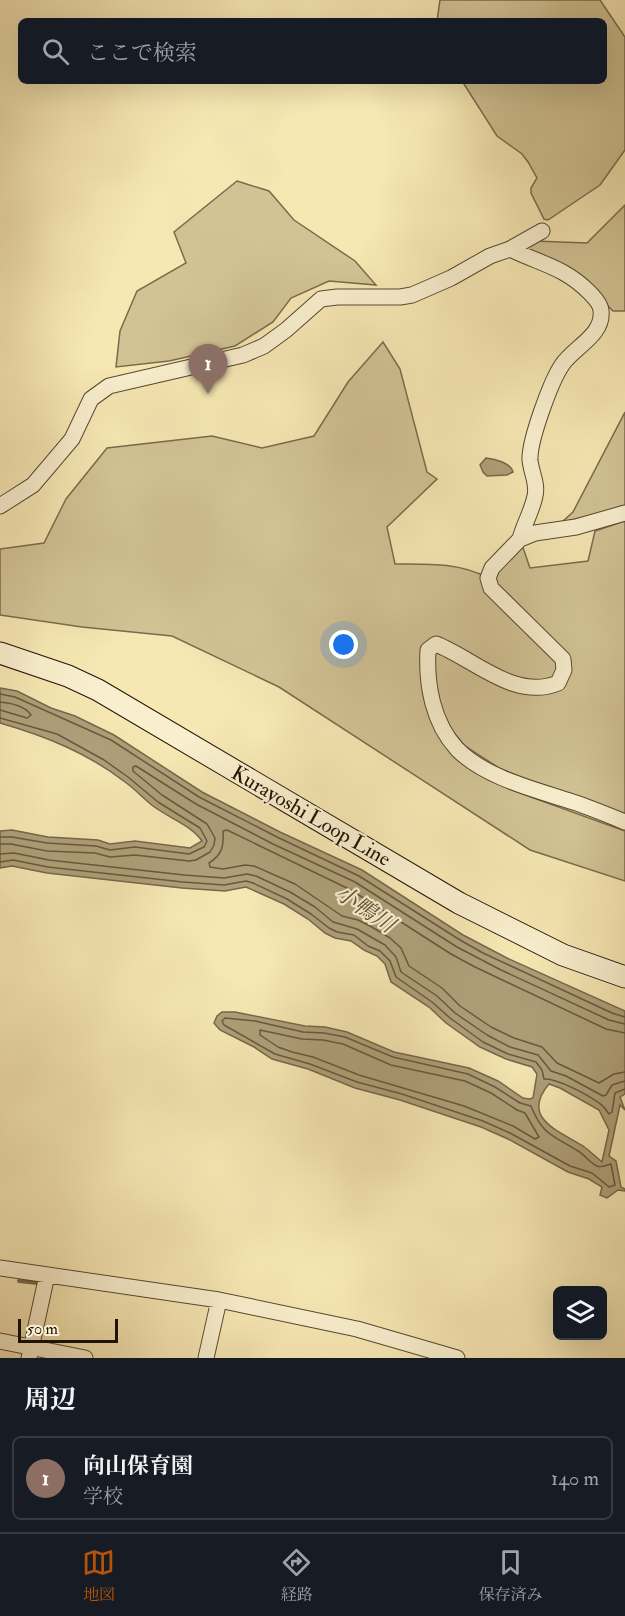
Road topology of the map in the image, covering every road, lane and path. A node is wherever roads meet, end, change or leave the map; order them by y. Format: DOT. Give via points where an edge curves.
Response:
graph roads {
  1 [pos="542,231"];
  2 [pos="510,249"];
  3 [pos="0,506"];
  4 [pos="625,513"];
  5 [pos="520,539"];
  6 [pos="0,653"];
  7 [pos="625,822"];
  8 [pos="625,977"];
  9 [pos="0,1268"];
  10 [pos="47,1275"];
  11 [pos="219,1300"];
  12 [pos="0,1341"];
  13 [pos="30,1352"];
  14 [pos="85,1358"];
  15 [pos="206,1358"];
  16 [pos="457,1358"];
  1 -- 2 [label="street"];
  2 -- 3 [label="street" via="412,295 321,299 264,346 243,355 109,386 91,399 72,439 33,485"];
  2 -- 5 [label="street" via="575,278 595,297 602,310 600,324 562,364 546,397 530,459 536,493"];
  4 -- 5 [label="street"];
  5 -- 7 [label="street" via="492,568 488,578 491,588 563,659 564,670 558,683 545,688 524,687 502,680 436,644 428,651 432,703 442,728 470,760 525,786"];
  6 -- 8 [label="main road, Kurayoshi Loop Line" via="98,690 459,903 563,954"];
  9 -- 10 [label="street"];
  10 -- 11 [label="street"];
  10 -- 13 [label="street"];
  11 -- 15 [label="street"];
  11 -- 16 [label="street" via="357,1329"];
  12 -- 13 [label="street"];
  13 -- 14 [label="street"];
}
